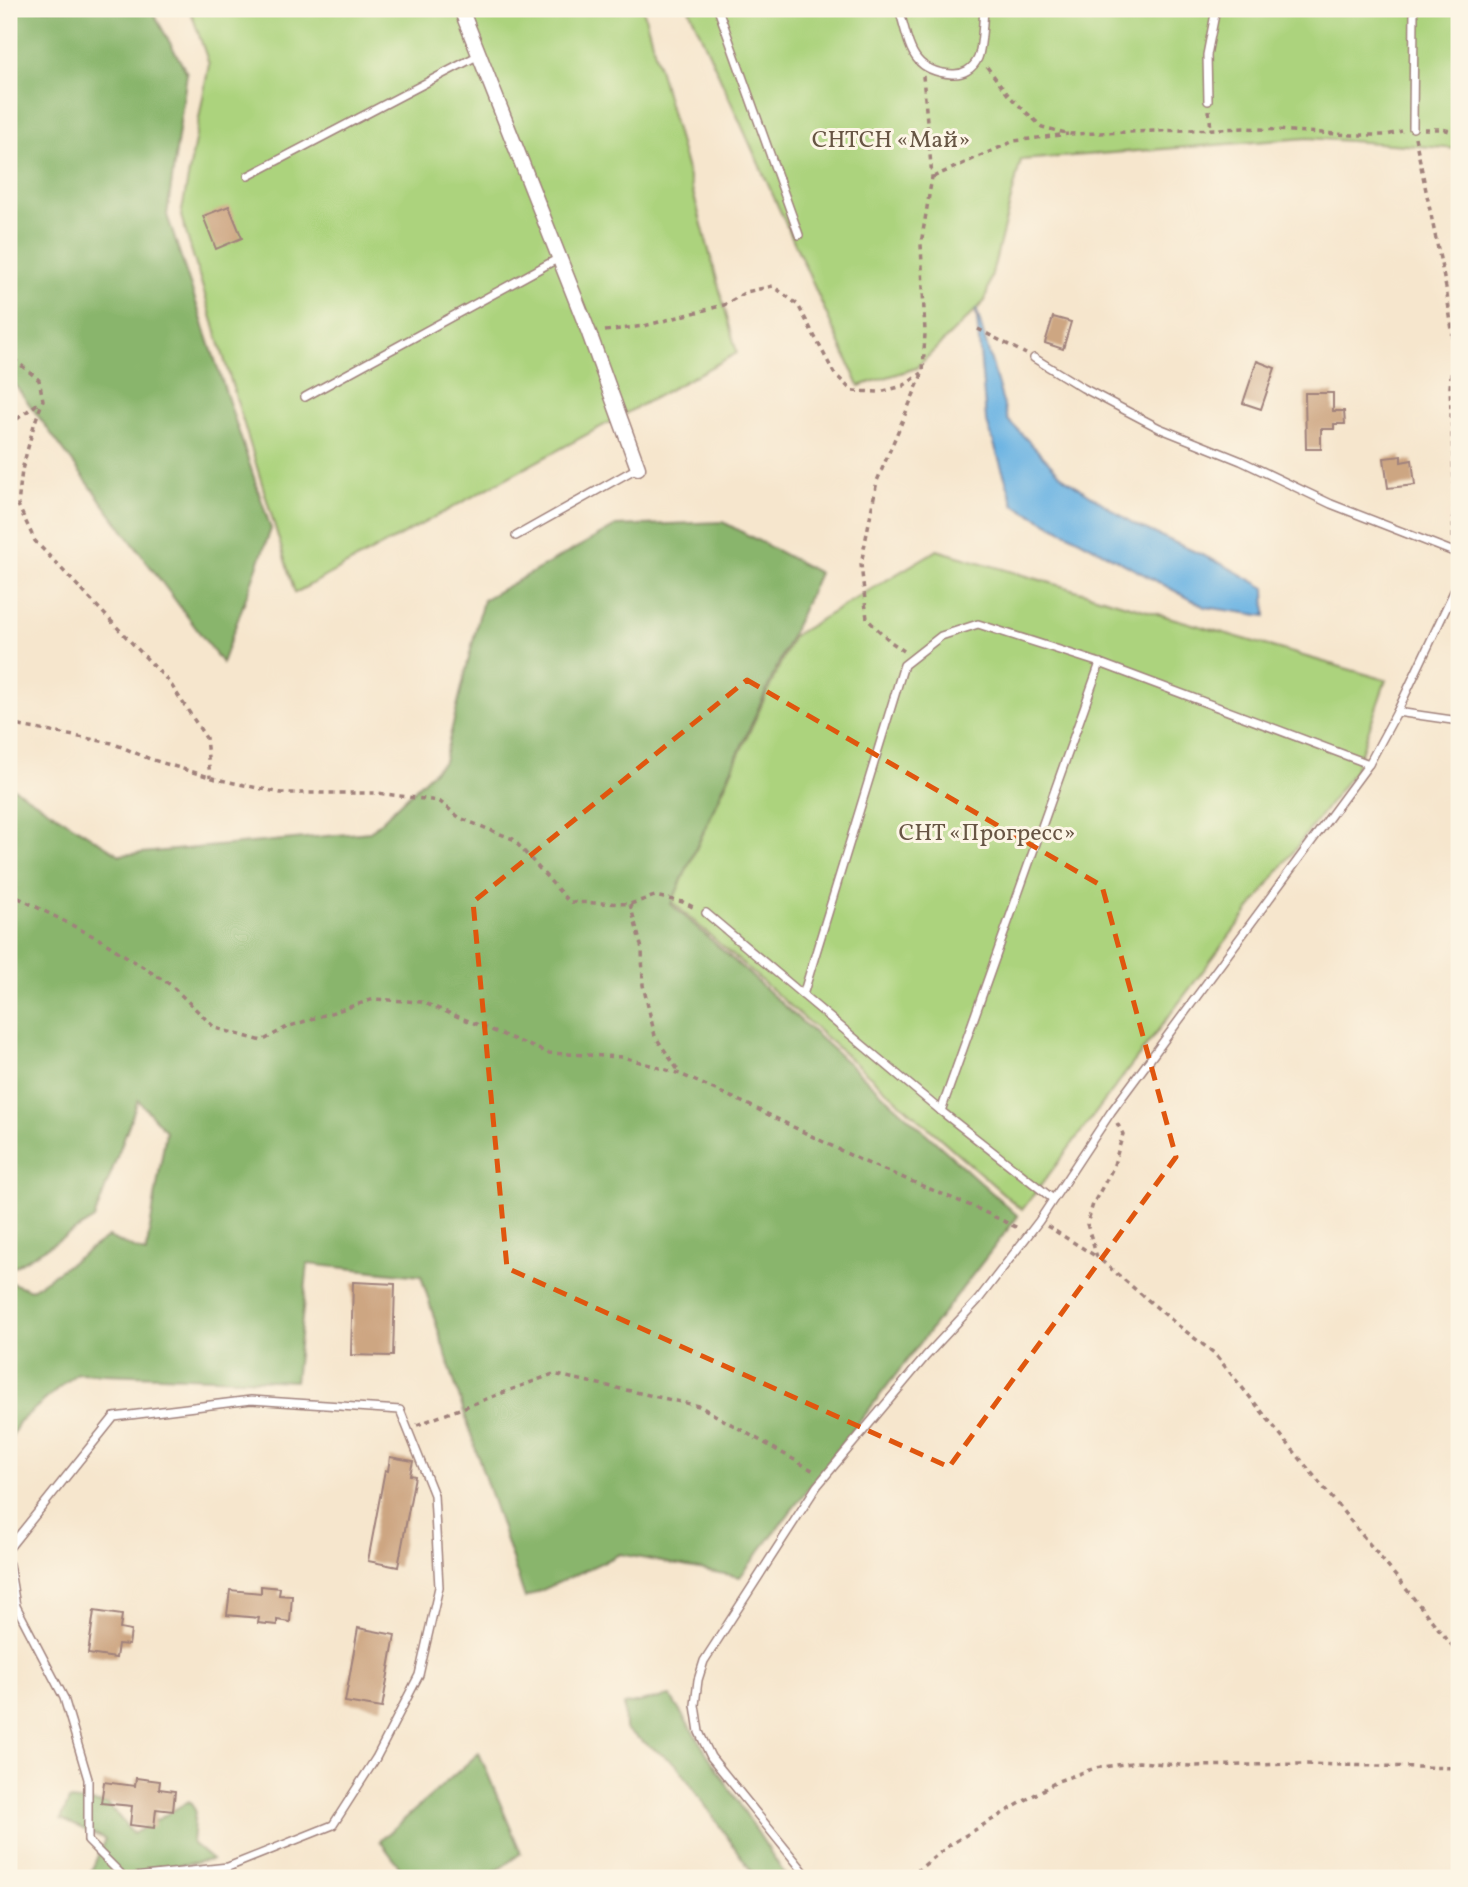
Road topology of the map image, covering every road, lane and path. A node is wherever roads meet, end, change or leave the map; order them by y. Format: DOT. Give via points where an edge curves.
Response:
graph roads {
  1 [pos="461,9"];
  2 [pos="718,9"];
  3 [pos="899,9"];
  4 [pos="984,9"];
  5 [pos="1216,9"];
  6 [pos="1414,9"];
  7 [pos="480,55"];
  8 [pos="979,57"];
  9 [pos="922,66"];
  10 [pos="1208,101"];
  11 [pos="1413,128"];
  12 [pos="1211,129"];
  13 [pos="1070,134"];
  14 [pos="1459,134"];
  15 [pos="248,176"];
  16 [pos="932,177"];
  17 [pos="799,235"];
  18 [pos="559,258"];
  19 [pos="978,329"];
  20 [pos="589,333"];
  21 [pos="9,350"];
  22 [pos="1034,358"];
  23 [pos="923,372"];
  24 [pos="305,397"];
  25 [pos="43,400"];
  26 [pos="9,425"];
  27 [pos="638,468"];
  28 [pos="516,536"];
  29 [pos="1456,553"];
  30 [pos="1459,581"];
  31 [pos="915,657"];
  32 [pos="1100,663"];
  33 [pos="1397,712"];
  34 [pos="1459,721"];
  35 [pos="9,724"];
  36 [pos="1369,764"];
  37 [pos="211,777"];
  38 [pos="9,893"];
  39 [pos="630,904"];
  40 [pos="706,913"];
  41 [pos="803,995"];
  42 [pos="680,1074"];
  43 [pos="941,1111"];
  44 [pos="1111,1112"];
  45 [pos="1459,1191"];
  46 [pos="1453,1198"];
  47 [pos="1053,1199"];
  48 [pos="1039,1221"];
  49 [pos="1028,1233"];
  50 [pos="1097,1257"];
  51 [pos="407,1429"];
  52 [pos="819,1474"];
  53 [pos="9,1548"];
  54 [pos="9,1564"];
  55 [pos="1459,1654"];
  56 [pos="1459,1768"];
  57 [pos="125,1878"];
  58 [pos="809,1878"];
  59 [pos="908,1878"];
  1 -- 7 [label="street"];
  2 -- 17 [label="lane"];
  3 -- 9 [label="lane"];
  4 -- 8 [label="lane"];
  5 -- 10 [label="lane" via="1208,55"];
  6 -- 11 [label="lane"];
  7 -- 15 [label="lane"];
  7 -- 18 [label="street"];
  8 -- 9 [label="lane" via="960,75"];
  8 -- 13 [label="path" via="1009,96 1042,127"];
  9 -- 16 [label="path"];
  10 -- 12 [label="path"];
  11 -- 12 [label="path" via="1387,135"];
  11 -- 14 [label="path"];
  11 -- 29 [label="path" via="1454,344 1450,387"];
  12 -- 13 [label="path"];
  13 -- 16 [label="path" via="1014,141"];
  16 -- 23 [label="path" via="921,244"];
  18 -- 20 [label="street"];
  18 -- 24 [label="lane"];
  19 -- 22 [label="path"];
  20 -- 23 [label="path" via="644,326 724,305 746,292 773,286 798,305 834,373 852,391 880,392 903,386"];
  20 -- 27 [label="street"];
  21 -- 25 [label="path" via="39,380"];
  22 -- 29 [label="lane" via="1158,428"];
  23 -- 31 [label="path" via="877,481 861,564 867,619"];
  25 -- 26 [label="path"];
  25 -- 37 [label="path" via="22,470 18,505 35,541 170,683 206,738"];
  27 -- 28 [label="lane"];
  30 -- 33 [label="lane"];
  31 -- 32 [label="lane" via="941,636 978,624"];
  31 -- 41 [label="lane" via="904,665"];
  32 -- 36 [label="lane"];
  32 -- 43 [label="lane"];
  33 -- 34 [label="lane"];
  33 -- 36 [label="lane"];
  35 -- 37 [label="path" via="112,743"];
  36 -- 44 [label="lane"];
  37 -- 39 [label="path" via="281,793 377,793 439,802 460,818 513,839 569,902"];
  38 -- 42 [label="path" via="99,939 171,985 215,1028 262,1041 287,1027 374,999 422,1002 548,1053 623,1057"];
  39 -- 40 [label="path" via="654,896"];
  39 -- 42 [label="path" via="655,1036"];
  40 -- 41 [label="lane"];
  41 -- 43 [label="lane"];
  42 -- 49 [label="path"];
  43 -- 47 [label="lane"];
  44 -- 47 [label="lane"];
  44 -- 50 [label="path" via="1123,1134 1087,1224"];
  45 -- 46 [label="path"];
  47 -- 48 [label="lane"];
  48 -- 49 [label="lane"];
  48 -- 50 [label="path"];
  49 -- 58 [label="lane" via="978,1300 817,1486 704,1661 695,1705 699,1732 711,1757"];
  50 -- 55 [label="path" via="1214,1353"];
  51 -- 52 [label="path" via="553,1374 699,1406"];
  51 -- 53 [label="lane" via="400,1410 251,1400 114,1417"];
  51 -- 57 [label="lane" via="434,1495 439,1587 419,1675 376,1758 333,1825 228,1867"];
  54 -- 57 [label="lane" via="16,1606 64,1698 88,1779 88,1841"];
  56 -- 59 [label="path" via="1139,1762 1095,1768 1029,1798 951,1844"];
}
